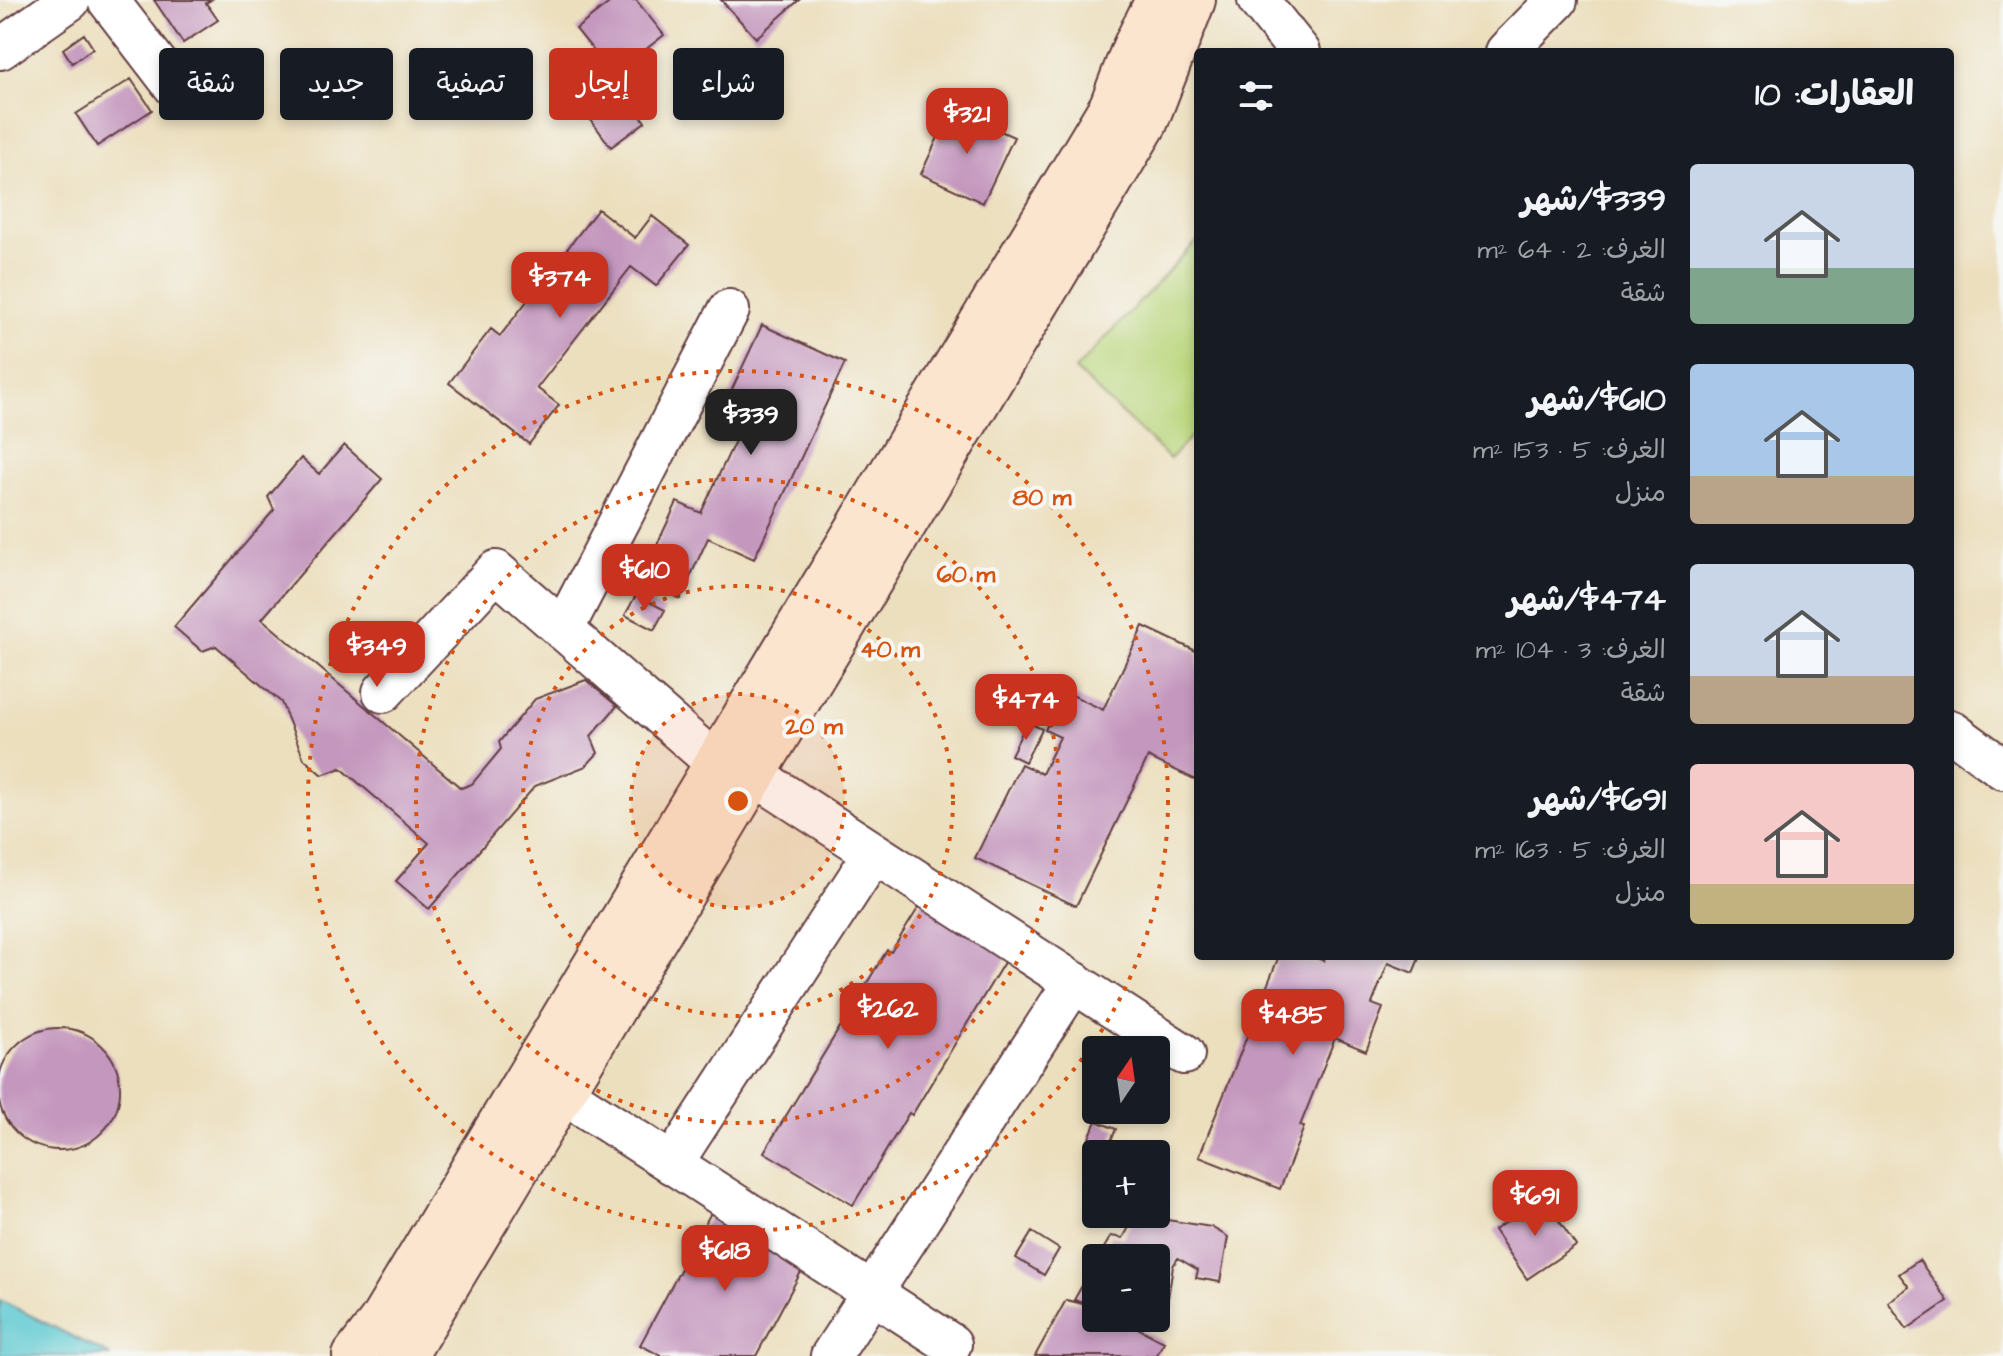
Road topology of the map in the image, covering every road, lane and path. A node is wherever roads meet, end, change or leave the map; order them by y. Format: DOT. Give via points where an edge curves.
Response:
graph roads {
  1 [pos="70,0"];
  2 [pos="108,0"];
  3 [pos="1158,0"];
  4 [pos="1193,0"];
  5 [pos="1258,0"];
  6 [pos="1557,0"];
  7 [pos="1297,48"];
  8 [pos="1510,48"];
  9 [pos="0,49"];
  10 [pos="159,66"];
  11 [pos="729,310"];
  12 [pos="563,630"];
  13 [pos="383,692"];
  14 [pos="1954,733"];
  15 [pos="2003,769"];
  16 [pos="740,774"];
  17 [pos="874,853"];
  18 [pos="1074,982"];
  19 [pos="1184,1054"];
  20 [pos="563,1093"];
  21 [pos="672,1164"];
  22 [pos="872,1293"];
  23 [pos="951,1344"];
  24 [pos="355,1356"];
  25 [pos="404,1356"];
  26 [pos="831,1356"];
  1 -- 9 [label="street"];
  2 -- 10 [label="street"];
  3 -- 16 [label="street" via="1112,106"];
  4 -- 16 [label="street" via="1145,123"];
  5 -- 7 [label="street"];
  6 -- 8 [label="street"];
  11 -- 12 [label="street"];
  12 -- 13 [label="street" via="496,571"];
  12 -- 16 [label="street"];
  14 -- 15 [label="street"];
  16 -- 17 [label="street"];
  16 -- 20 [label="street"];
  16 -- 24 [label="street"];
  17 -- 18 [label="street"];
  17 -- 21 [label="street"];
  18 -- 19 [label="street"];
  18 -- 22 [label="street"];
  20 -- 21 [label="street"];
  20 -- 25 [label="street"];
  21 -- 22 [label="street"];
  22 -- 23 [label="street"];
  22 -- 26 [label="street"];
}
